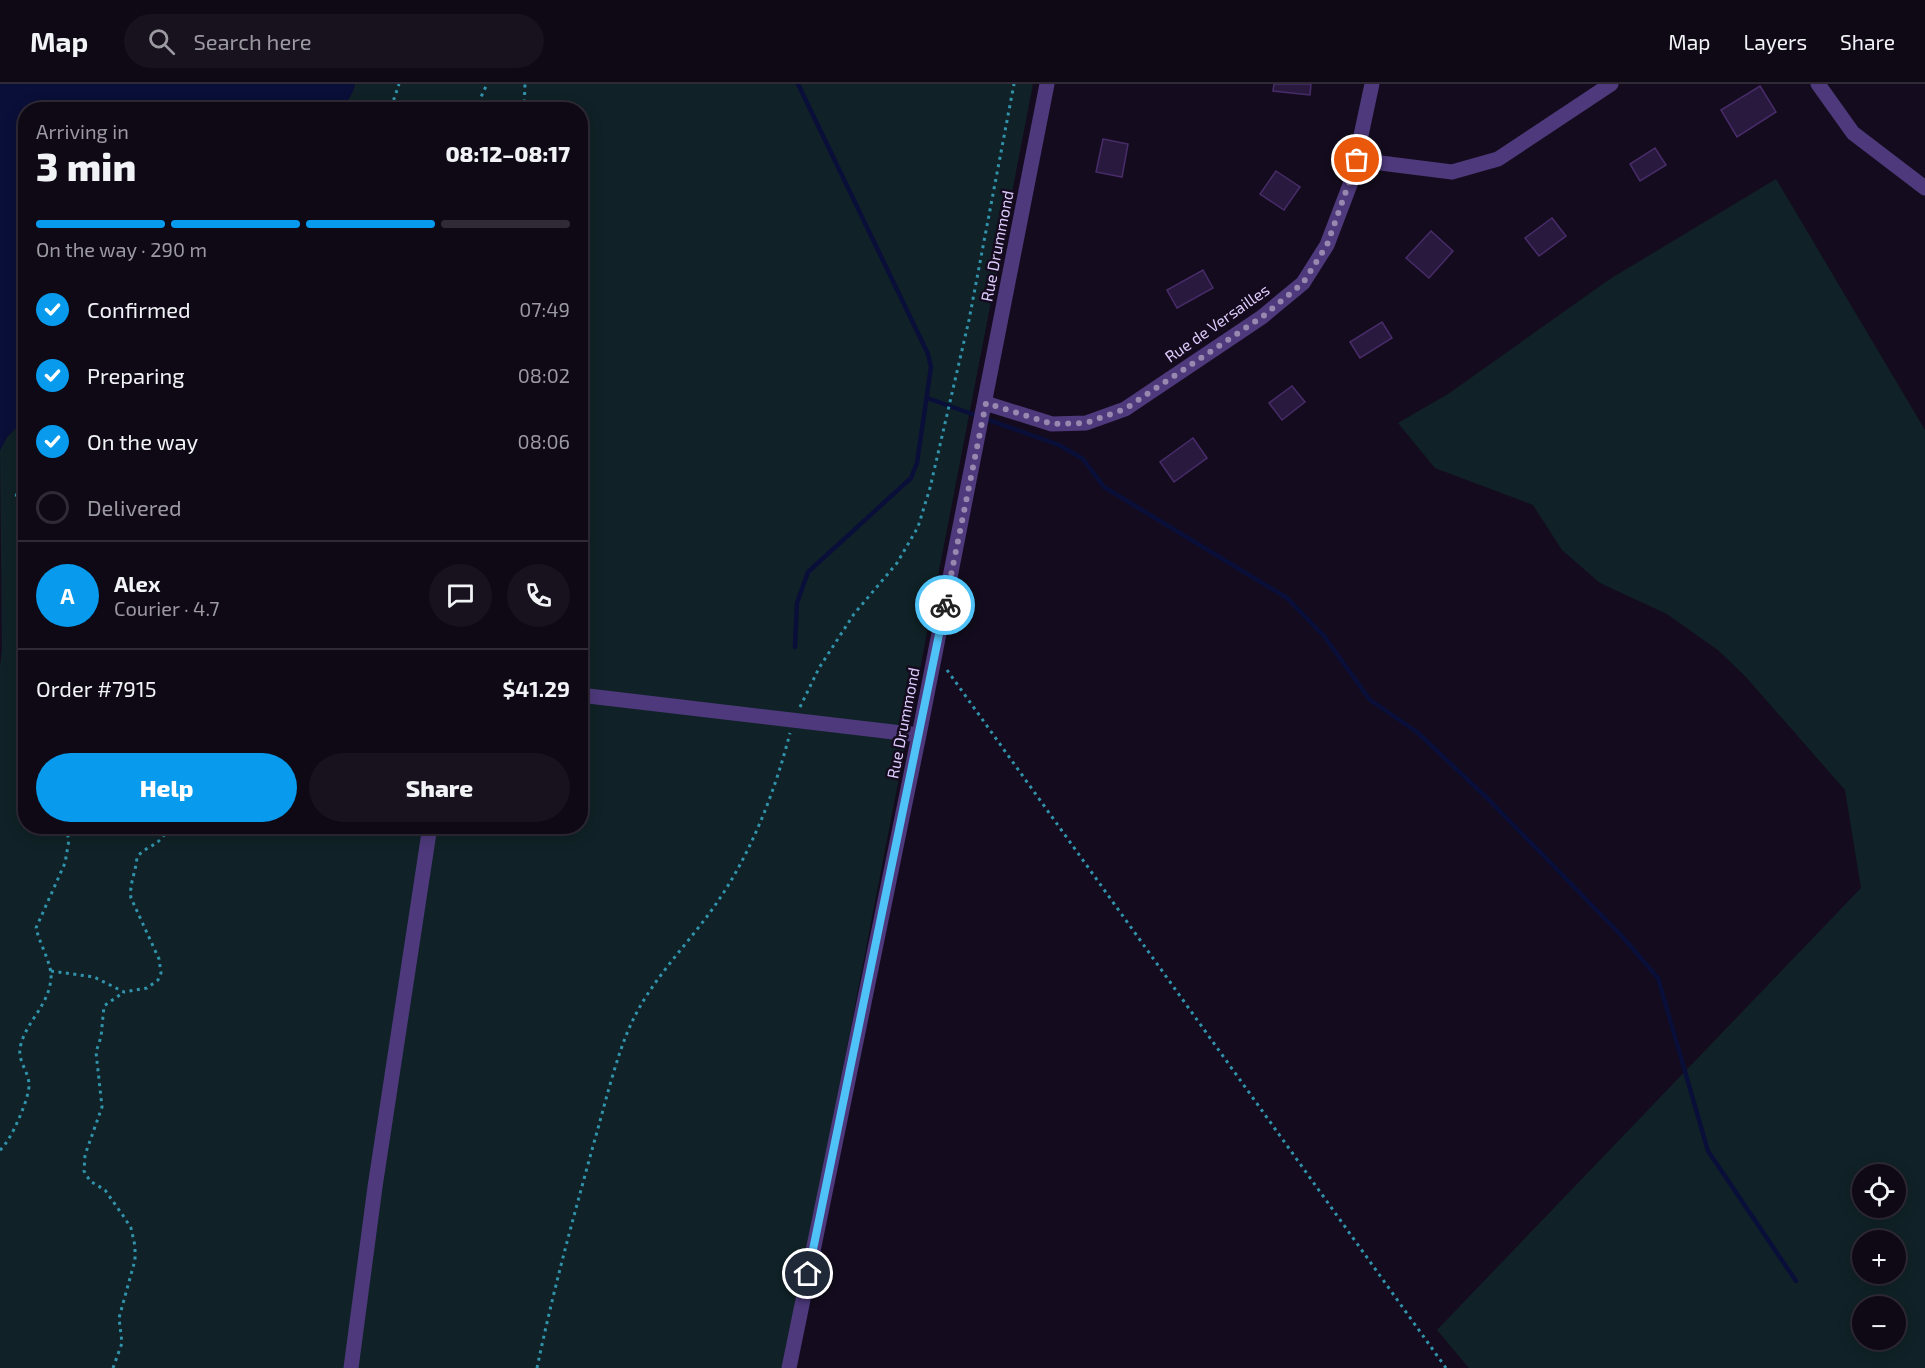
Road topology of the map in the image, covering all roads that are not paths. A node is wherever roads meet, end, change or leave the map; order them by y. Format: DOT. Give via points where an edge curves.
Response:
graph roads {
  1 [pos="1047,84"];
  2 [pos="1372,84"];
  3 [pos="1611,84"];
  4 [pos="1818,84"];
  5 [pos="1357,160"];
  6 [pos="1925,188"];
  7 [pos="986,403"];
  8 [pos="588,696"];
  9 [pos="919,735"];
  10 [pos="429,834"];
  11 [pos="351,1368"];
  12 [pos="789,1368"];
  1 -- 7 [label="street, Rue Drummond"];
  2 -- 5 [label="street, Rue de Versailles"];
  3 -- 5 [label="street" via="1498,159 1452,172"];
  4 -- 6 [label="street" via="1853,133"];
  5 -- 7 [label="street, Rue de Versailles" via="1327,245 1303,283 1262,317 1125,409 1086,423 1052,424"];
  7 -- 9 [label="street, Rue Drummond"];
  8 -- 9 [label="street"];
  9 -- 12 [label="street, Rue Drummond"];
  10 -- 11 [label="street"];
}
